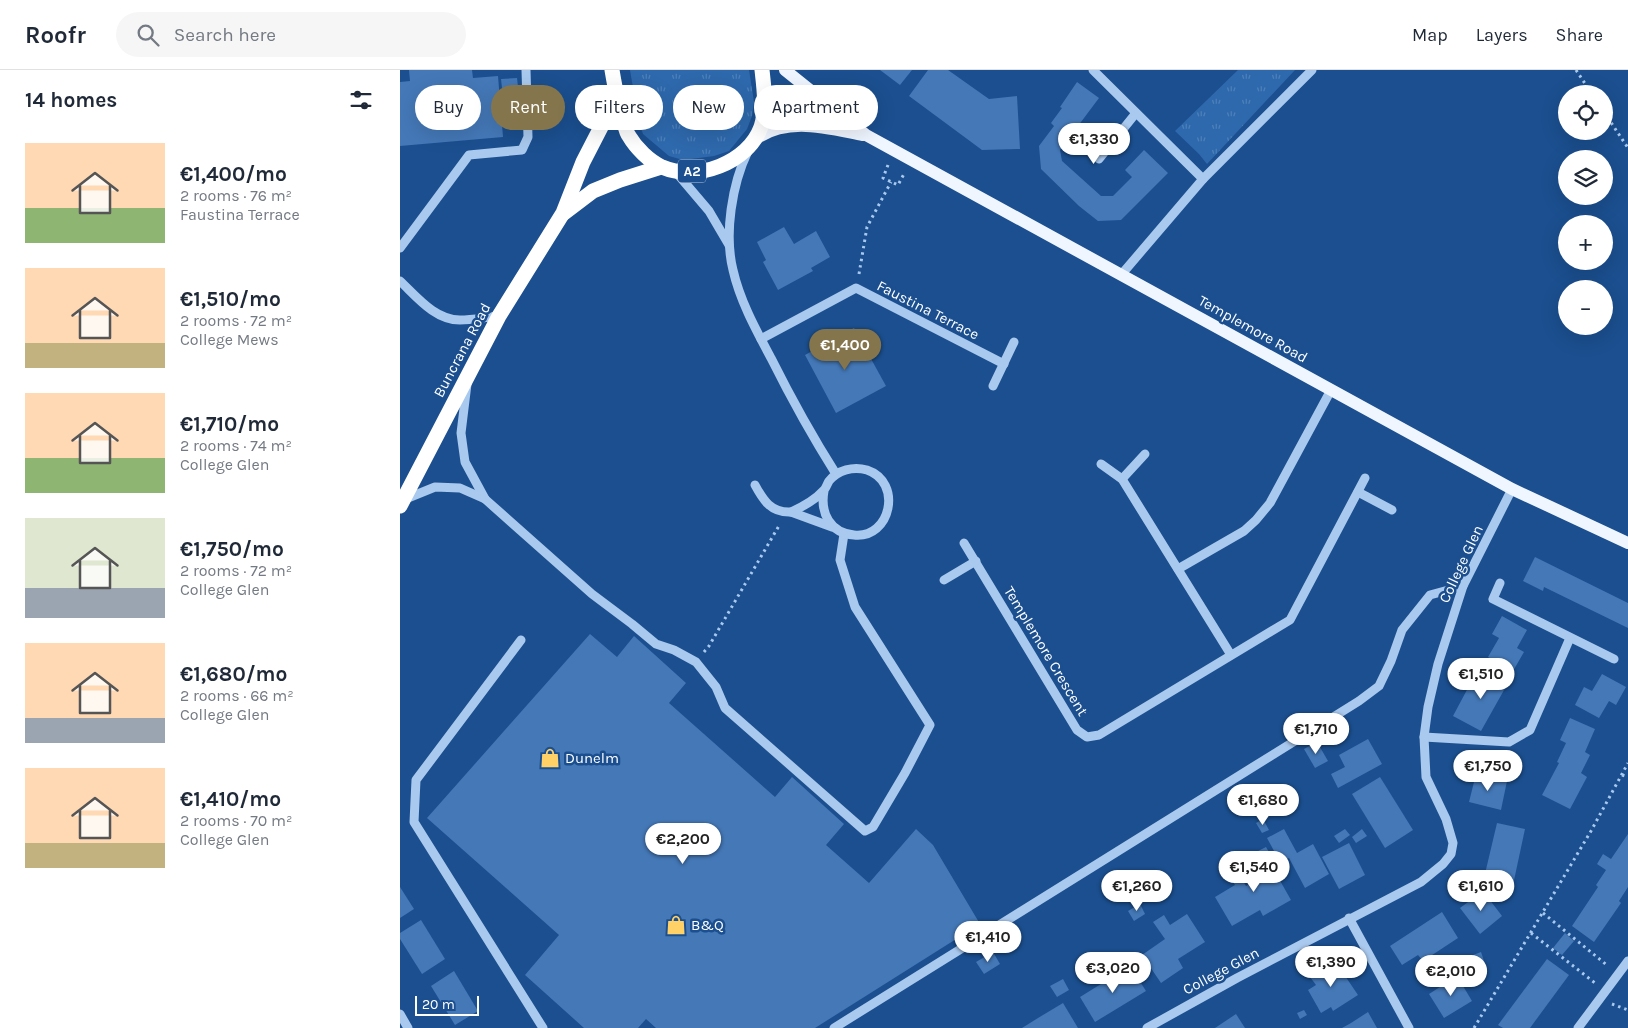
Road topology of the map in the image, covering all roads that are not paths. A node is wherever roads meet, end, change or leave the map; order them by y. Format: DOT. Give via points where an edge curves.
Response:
graph roads {
  1 [pos="526,70"];
  2 [pos="612,70"];
  3 [pos="762,70"];
  4 [pos="785,70"];
  5 [pos="1093,70"];
  6 [pos="1309,72"];
  7 [pos="614,85"];
  8 [pos="1136,112"];
  9 [pos="600,130"];
  10 [pos="626,130"];
  11 [pos="866,135"];
  12 [pos="752,143"];
  13 [pos="1099,158"];
  14 [pos="668,169"];
  15 [pos="1203,179"];
  16 [pos="563,213"];
  17 [pos="729,245"];
  18 [pos="400,248"];
  19 [pos="1121,275"];
  20 [pos="400,281"];
  21 [pos="499,316"];
  22 [pos="761,339"];
  23 [pos="1014,342"];
  24 [pos="1004,364"];
  25 [pos="468,376"];
  26 [pos="992,386"];
  27 [pos="1331,390"];
  28 [pos="1145,454"];
  29 [pos="1101,464"];
  30 [pos="836,474"];
  31 [pos="1365,478"];
  32 [pos="1122,479"];
  33 [pos="755,485"];
  34 [pos="1512,489"];
  35 [pos="824,491"];
  36 [pos="1358,492"];
  37 [pos="485,498"];
  38 [pos="402,503"];
  39 [pos="1392,510"];
  40 [pos="788,512"];
  41 [pos="835,529"];
  42 [pos="844,534"];
  43 [pos="964,543"];
  44 [pos="1628,543"];
  45 [pos="976,561"];
  46 [pos="1178,569"];
  47 [pos="944,580"];
  48 [pos="1500,583"];
  49 [pos="1463,586"];
  50 [pos="1570,638"];
  51 [pos="521,640"];
  52 [pos="1231,655"];
  53 [pos="1614,659"];
  54 [pos="1424,737"];
  55 [pos="1350,918"];
  56 [pos="1628,961"];
  57 [pos="400,1014"];
  58 [pos="1162,1024"];
  59 [pos="408,1028"];
  60 [pos="543,1028"];
  61 [pos="834,1028"];
  62 [pos="1147,1028"];
  63 [pos="1409,1028"];
  64 [pos="1578,1028"];
  1 -- 18 [label="street" via="528,137 522,150 469,155"];
  2 -- 7 [label="highway, A2"];
  3 -- 12 [label="highway" via="764,110 761,126"];
  4 -- 11 [label="main road, Templemore Road"];
  5 -- 8 [label="street"];
  6 -- 15 [label="street"];
  8 -- 13 [label="street"];
  8 -- 15 [label="street"];
  9 -- 16 [label="highway, Buncrana Road / A2"];
  10 -- 14 [label="highway, A2" via="645,156"];
  11 -- 12 [label="main road, Templemore Road" via="798,125 772,130"];
  11 -- 19 [label="main road, Templemore Road"];
  12 -- 14 [label="highway, A2" via="737,157 708,170"];
  12 -- 17 [label="street" via="737,178"];
  14 -- 16 [label="highway, Buncrana Road / A2" via="620,180 593,191"];
  14 -- 17 [label="street" via="709,211"];
  15 -- 19 [label="street"];
  16 -- 21 [label="highway, Buncrana Road / A2"];
  17 -- 22 [label="street" via="738,289"];
  19 -- 27 [label="main road, Templemore Road"];
  20 -- 21 [label="street" via="427,307 447,318"];
  21 -- 25 [label="highway, Buncrana Road / A2"];
  22 -- 24 [label="street, Faustina Terrace" via="856,288"];
  22 -- 30 [label="street"];
  23 -- 24 [label="street"];
  24 -- 26 [label="street"];
  25 -- 37 [label="street" via="461,433 465,462"];
  25 -- 38 [label="highway, Buncrana Road / A2"];
  27 -- 34 [label="main road, Templemore Road"];
  27 -- 46 [label="street" via="1270,503 1256,520 1244,531"];
  28 -- 32 [label="street"];
  29 -- 32 [label="street"];
  30 -- 35 [label="street"];
  30 -- 42 [label="street" via="846,469 869,470 886,486 889,497 885,519 877,528 867,534"];
  31 -- 36 [label="street, Templemore Crescent"];
  32 -- 46 [label="street"];
  33 -- 40 [label="street" via="763,500 775,509"];
  34 -- 44 [label="main road, Templemore Road"];
  34 -- 49 [label="street, College Glen"];
  35 -- 40 [label="street" via="804,506"];
  35 -- 41 [label="street" via="824,512"];
  36 -- 39 [label="street"];
  36 -- 52 [label="street, Templemore Crescent" via="1290,620"];
  37 -- 38 [label="street" via="460,488 434,487"];
  37 -- 42 [label="street" via="592,594 656,644 696,662 716,687 725,708 865,831 873,828 930,726 855,607 840,560"];
  40 -- 41 [label="street"];
  41 -- 42 [label="street"];
  43 -- 45 [label="street, Templemore Crescent"];
  45 -- 47 [label="street"];
  45 -- 52 [label="street, Templemore Crescent" via="1077,730 1086,737 1099,735"];
  46 -- 52 [label="street"];
  48 -- 50 [label="street" via="1493,599"];
  49 -- 54 [label="street, College Glen" via="1438,664"];
  49 -- 61 [label="street" via="1430,595 1402,630 1379,686 1359,702"];
  50 -- 53 [label="street"];
  50 -- 54 [label="street" via="1530,730 1509,742"];
  51 -- 60 [label="street" via="416,780 414,822"];
  54 -- 55 [label="street, College Glen" via="1426,777 1446,819 1452,843 1451,854 1421,882"];
  55 -- 58 [label="street, College Glen"];
  55 -- 63 [label="street"];
  56 -- 64 [label="street"];
  57 -- 59 [label="street"];
  58 -- 62 [label="street, College Glen"];
}
